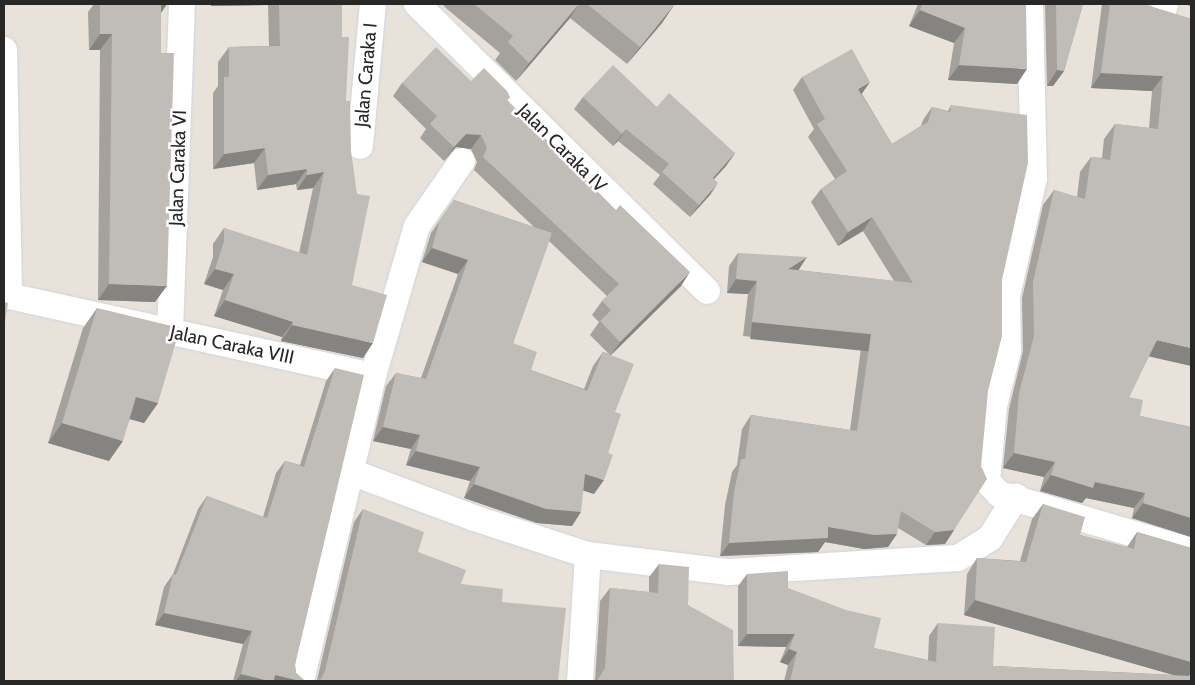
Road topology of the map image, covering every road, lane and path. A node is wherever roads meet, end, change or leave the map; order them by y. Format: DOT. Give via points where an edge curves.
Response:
graph roads {
  1 [pos="182,4"];
  2 [pos="373,4"];
  3 [pos="417,4"];
  4 [pos="1030,4"];
  5 [pos="1135,4"];
  6 [pos="1170,12"];
  7 [pos="4,50"];
  8 [pos="360,146"];
  9 [pos="462,161"];
  10 [pos="707,291"];
  11 [pos="6,296"];
  12 [pos="170,331"];
  13 [pos="372,376"];
  14 [pos="352,472"];
  15 [pos="1016,496"];
  16 [pos="1191,551"];
  17 [pos="588,554"];
  18 [pos="301,681"];
  19 [pos="580,681"];
  1 -- 12 [label="street, Jalan Caraka VI"];
  2 -- 8 [label="street, Jalan Caraka I"];
  3 -- 10 [label="street, Jalan Caraka IV"];
  4 -- 15 [label="street" via="1034,178 1007,296 1008,350 994,406 987,466 987,482 999,494"];
  5 -- 6 [label="street"];
  7 -- 11 [label="street"];
  9 -- 13 [label="street" via="417,226"];
  11 -- 12 [label="street, Jalan Caraka VIII"];
  12 -- 13 [label="street, Jalan Caraka VIII"];
  13 -- 14 [label="street"];
  14 -- 17 [label="street" via="474,518"];
  14 -- 18 [label="street"];
  15 -- 16 [label="street"];
  15 -- 17 [label="street" via="990,538 958,558 729,572"];
  17 -- 19 [label="street"];
}
